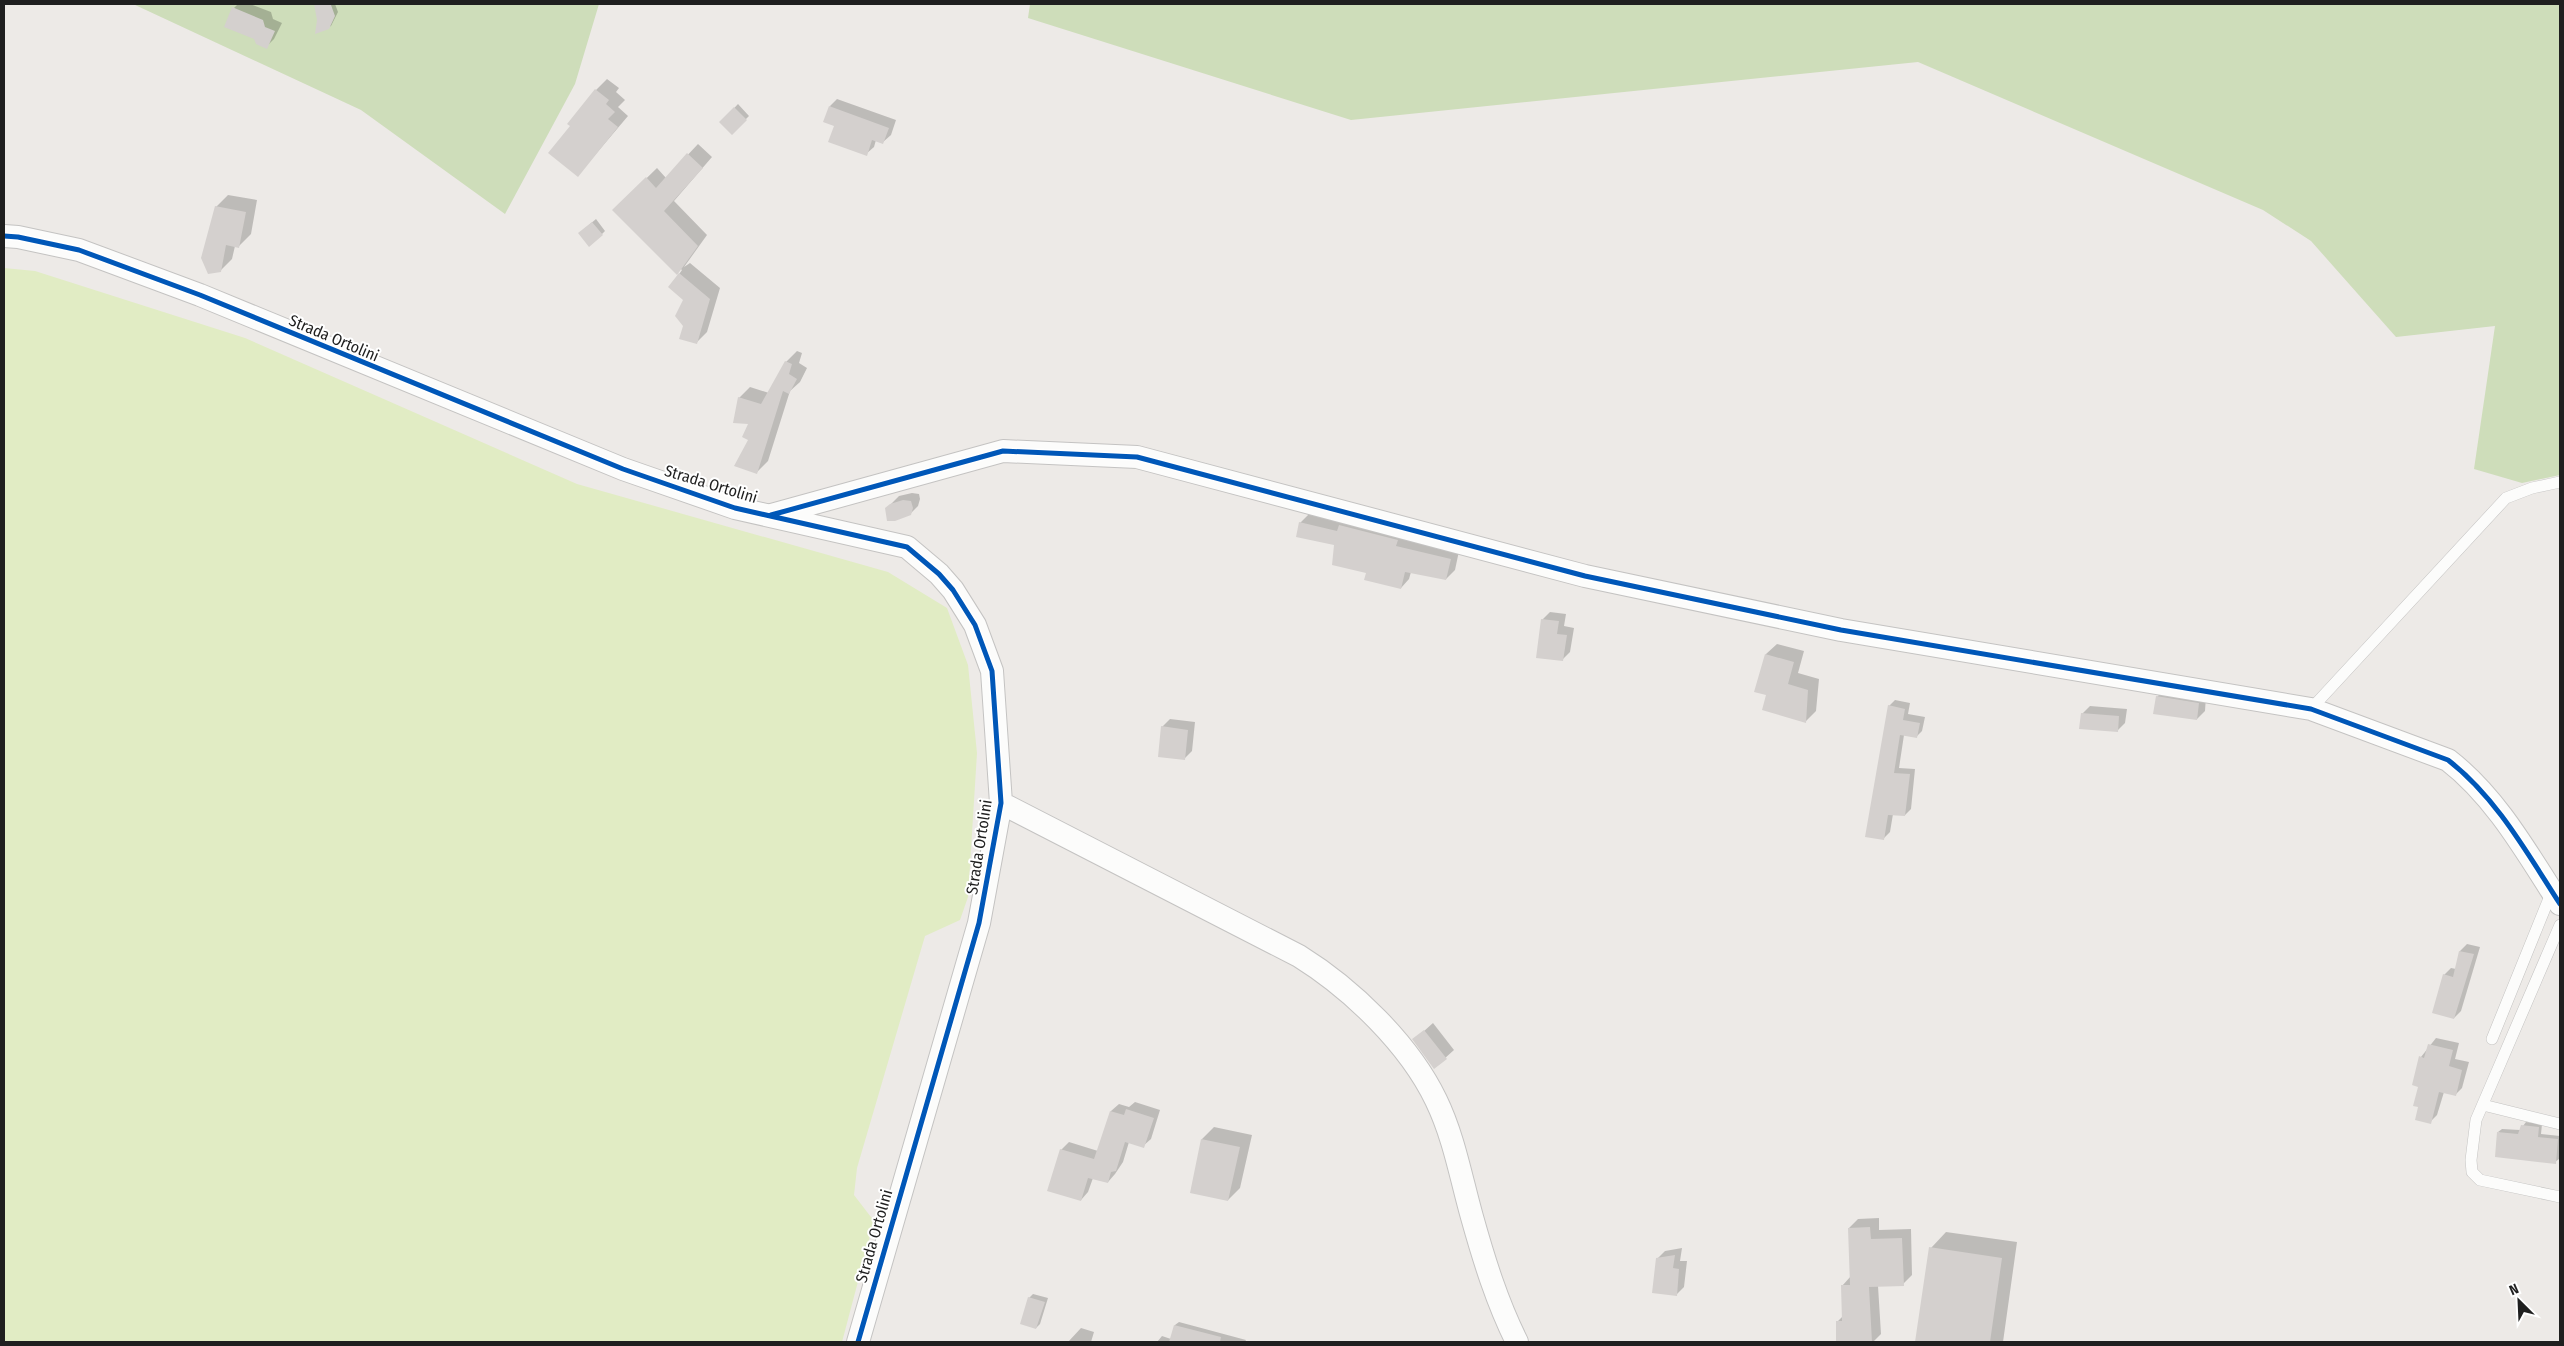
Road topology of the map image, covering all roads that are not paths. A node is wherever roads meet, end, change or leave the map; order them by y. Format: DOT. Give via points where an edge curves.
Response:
graph roads {
  1 [pos="4,236"];
  2 [pos="2560,482"];
  3 [pos="770,514"];
  4 [pos="2311,709"];
  5 [pos="1001,803"];
  6 [pos="2556,898"];
  7 [pos="2560,925"];
  8 [pos="2492,1040"];
  9 [pos="2483,1105"];
  10 [pos="2560,1124"];
  11 [pos="2560,1197"];
  12 [pos="858,1342"];
  13 [pos="1517,1342"];
  1 -- 3 [label="street, Strada Ortolini" via="79,250 200,295 623,469 735,508"];
  2 -- 4 [label="lane" via="2506,498"];
  3 -- 4 [label="street" via="1003,452 1137,458 1585,576 1841,630"];
  3 -- 5 [label="street, Strada Ortolini" via="907,547 953,590 975,625 992,672"];
  4 -- 6 [label="street" via="2448,760 2510,825"];
  5 -- 12 [label="street, Strada Ortolini" via="979,923"];
  5 -- 13 [label="street" via="1299,956 1326,973 1359,1002 1394,1039 1437,1101 1498,1300"];
  6 -- 8 [label="lane"];
  7 -- 9 [label="lane"];
  9 -- 10 [label="lane"];
  9 -- 11 [label="lane" via="2476,1120 2472,1172 2480,1180"];
}
